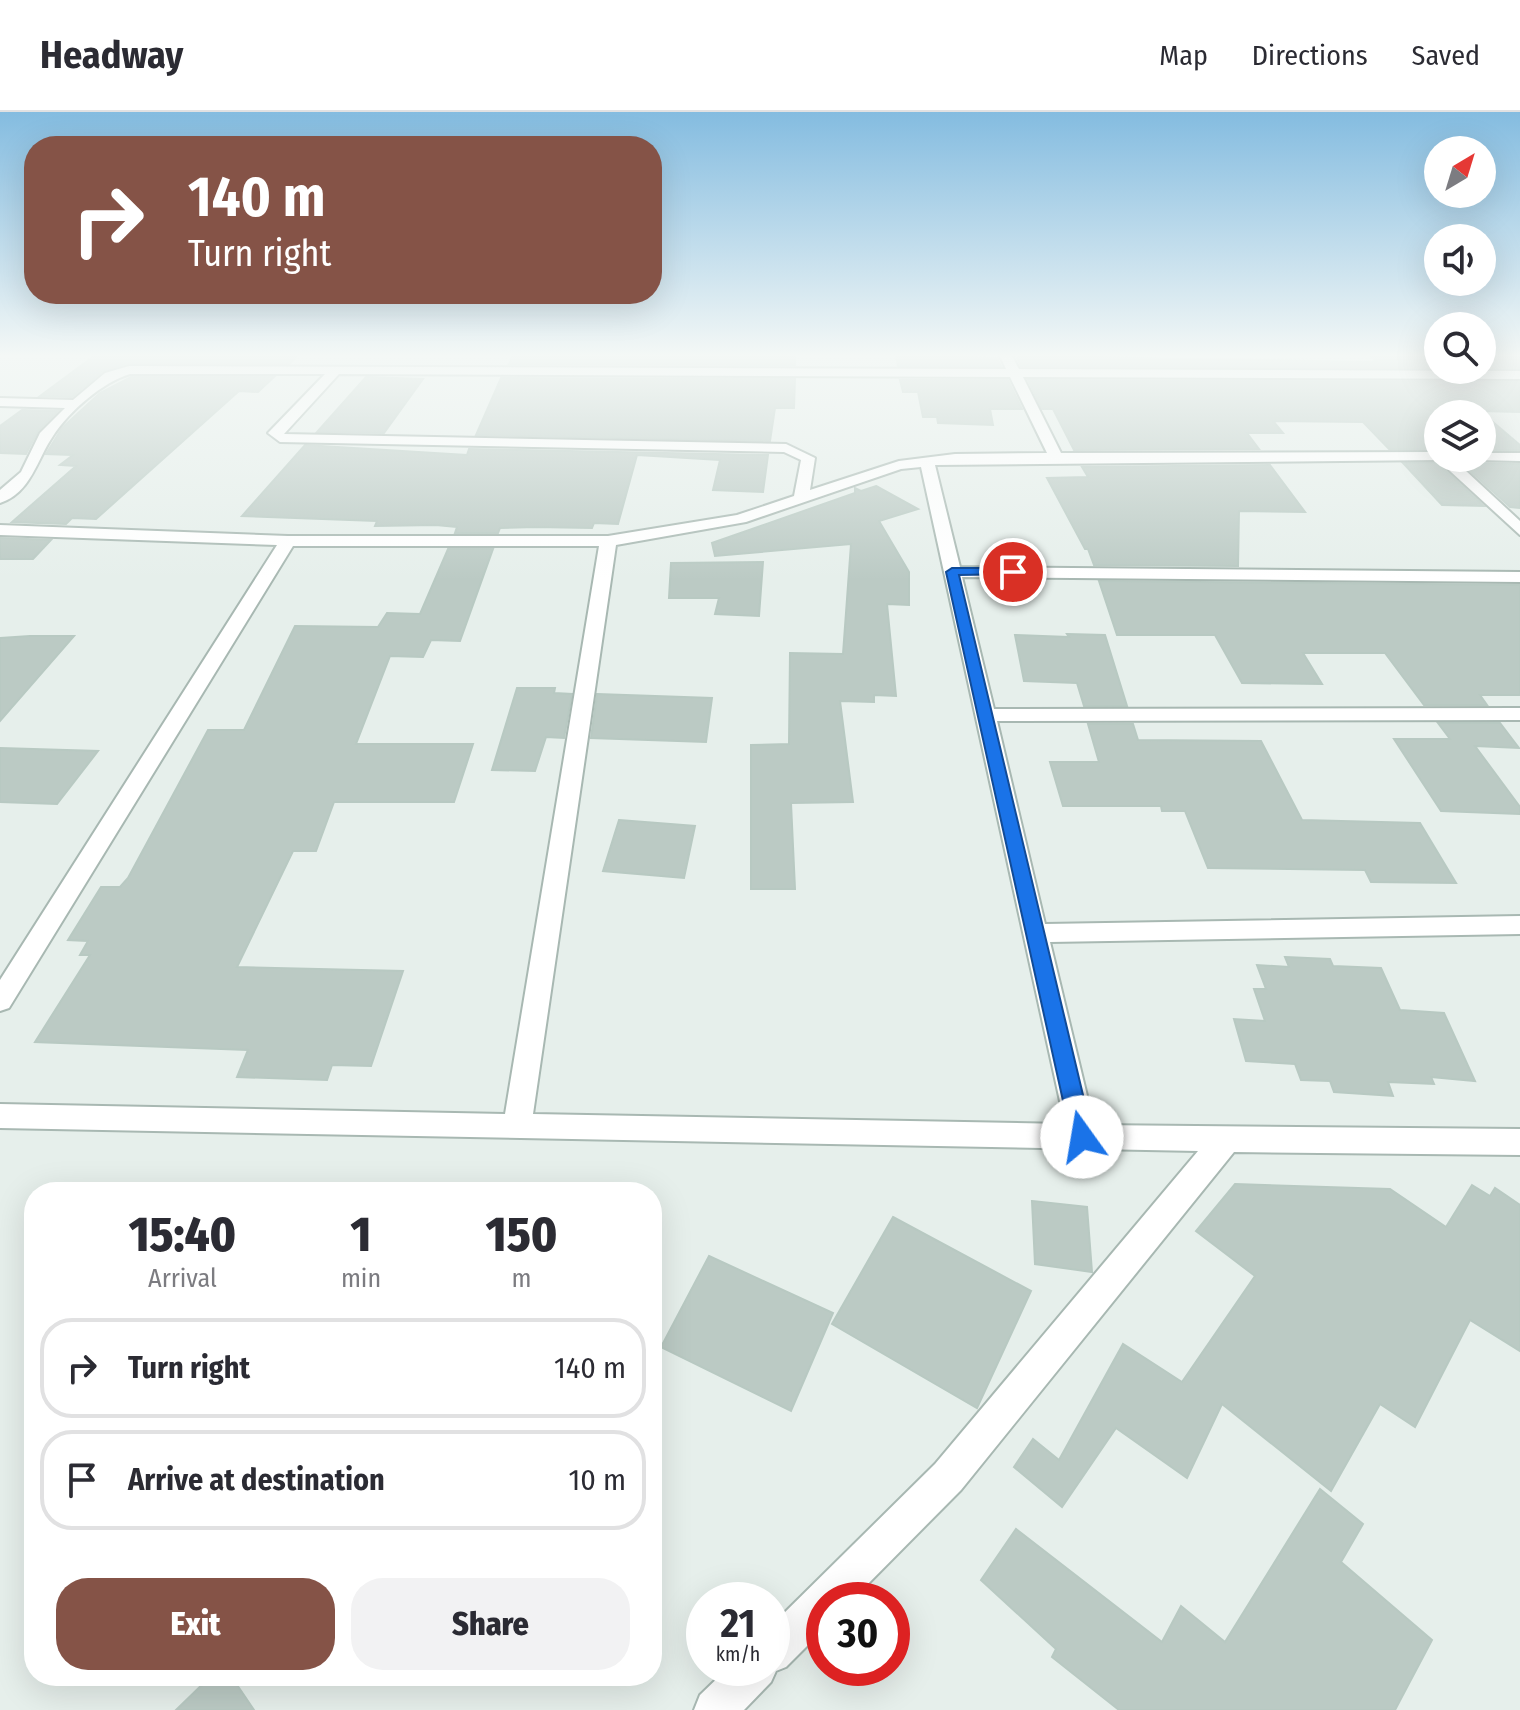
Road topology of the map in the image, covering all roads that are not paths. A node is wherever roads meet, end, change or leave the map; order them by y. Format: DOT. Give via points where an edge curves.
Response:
graph roads {
  1 [pos="49,431"];
  2 [pos="277,431"];
  3 [pos="1043,431"];
  4 [pos="1055,455"];
  5 [pos="1424,456"];
  6 [pos="1496,457"];
  7 [pos="1520,457"];
  8 [pos="927,461"];
  9 [pos="1459,472"];
  10 [pos="0,498"];
  11 [pos="801,500"];
  12 [pos="0,530"];
  13 [pos="1520,530"];
  14 [pos="288,541"];
  15 [pos="608,541"];
  16 [pos="952,572"];
  17 [pos="1520,577"];
  18 [pos="1520,714"];
  19 [pos="985,715"];
  20 [pos="1520,925"];
  21 [pos="1035,933"];
  22 [pos="0,1001"];
  23 [pos="0,1116"];
  24 [pos="517,1126"];
  25 [pos="1082,1137"];
  26 [pos="1225,1141"];
  27 [pos="1520,1142"];
  28 [pos="842,1582"];
  29 [pos="806,1618"];
  30 [pos="790,1635"];
  31 [pos="739,1686"];
  32 [pos="715,1710"];
  1 -- 10 [label="street" via="27,474"];
  2 -- 11 [label="street" via="280,438 786,448 808,458"];
  3 -- 4 [label="street"];
  4 -- 5 [label="street"];
  4 -- 8 [label="street"];
  6 -- 7 [label="street"];
  8 -- 11 [label="street" via="899,465"];
  8 -- 16 [label="street"];
  9 -- 13 [label="street"];
  11 -- 15 [label="street" via="706,526"];
  12 -- 14 [label="street"];
  14 -- 15 [label="street"];
  14 -- 22 [label="street"];
  15 -- 24 [label="street"];
  16 -- 17 [label="street"];
  16 -- 19 [label="street"];
  18 -- 19 [label="street"];
  19 -- 21 [label="street"];
  20 -- 21 [label="street"];
  21 -- 25 [label="street"];
  23 -- 24 [label="street"];
  24 -- 25 [label="street"];
  25 -- 26 [label="street"];
  26 -- 27 [label="street"];
  26 -- 28 [label="street" via="948,1477"];
  29 -- 30 [label="street"];
  31 -- 32 [label="street"];
}
